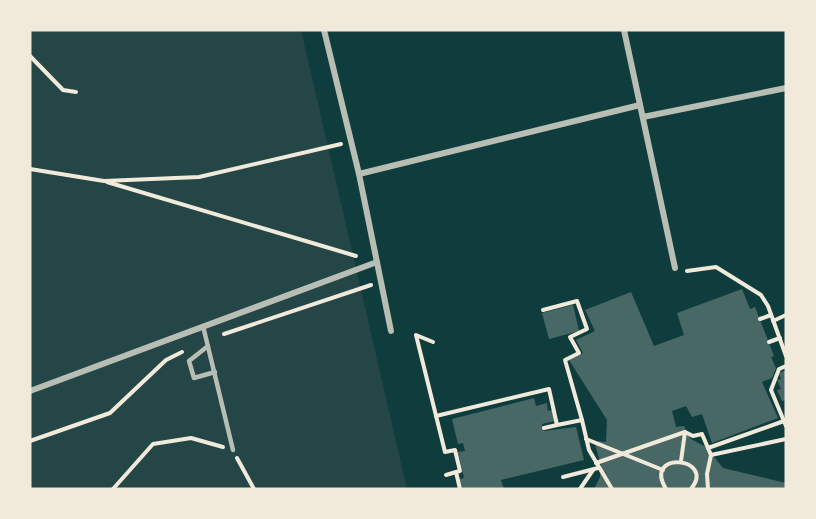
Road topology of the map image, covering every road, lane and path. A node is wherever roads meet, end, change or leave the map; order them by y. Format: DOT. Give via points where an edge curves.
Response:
graph roads {
  1 [pos="324,30"];
  2 [pos="624,30"];
  3 [pos="30,56"];
  4 [pos="786,88"];
  5 [pos="76,92"];
  6 [pos="640,105"];
  7 [pos="643,117"];
  8 [pos="351,141"];
  9 [pos="30,169"];
  10 [pos="359,174"];
  11 [pos="104,181"];
  12 [pos="377,262"];
  13 [pos="675,272"];
  14 [pos="543,310"];
  15 [pos="771,315"];
  16 [pos="786,315"];
  17 [pos="760,319"];
  18 [pos="773,321"];
  19 [pos="203,326"];
  20 [pos="391,331"];
  21 [pos="780,338"];
  22 [pos="433,342"];
  23 [pos="769,342"];
  24 [pos="208,346"];
  25 [pos="786,356"];
  26 [pos="786,366"];
  27 [pos="215,372"];
  28 [pos="30,391"];
  29 [pos="436,416"];
  30 [pos="582,420"];
  31 [pos="785,423"];
  32 [pos="557,425"];
  33 [pos="544,428"];
  34 [pos="685,432"];
  35 [pos="586,439"];
  36 [pos="786,439"];
  37 [pos="708,448"];
  38 [pos="232,450"];
  39 [pos="622,454"];
  40 [pos="711,455"];
  41 [pos="681,461"];
  42 [pos="596,463"];
  43 [pos="596,468"];
  44 [pos="663,471"];
  45 [pos="456,472"];
  46 [pos="446,475"];
  47 [pos="563,477"];
  48 [pos="113,489"];
  49 [pos="254,489"];
  50 [pos="460,489"];
  51 [pos="580,489"];
  52 [pos="612,489"];
  53 [pos="666,489"];
  54 [pos="691,489"];
  55 [pos="708,489"];
  1 -- 8 [label="street"];
  2 -- 6 [label="street"];
  3 -- 5 [label="path" via="63,90"];
  4 -- 7 [label="street"];
  6 -- 7 [label="street"];
  6 -- 10 [label="street"];
  7 -- 13 [label="street"];
  8 -- 10 [label="street"];
  8 -- 11 [label="path" via="199,177"];
  9 -- 11 [label="path"];
  10 -- 12 [label="street"];
  11 -- 12 [label="path"];
  12 -- 19 [label="street"];
  12 -- 20 [label="street"];
  13 -- 15 [label="path" via="716,267 761,295"];
  14 -- 30 [label="path" via="577,301 587,328 570,337 579,353 565,360"];
  15 -- 17 [label="path"];
  15 -- 18 [label="path"];
  16 -- 18 [label="path"];
  18 -- 21 [label="path"];
  19 -- 24 [label="lane"];
  19 -- 28 [label="street"];
  21 -- 23 [label="path"];
  21 -- 25 [label="path"];
  22 -- 29 [label="path" via="416,335"];
  24 -- 27 [label="lane"];
  24 -- 27 [label="lane" via="189,361 194,378"];
  26 -- 31 [label="path" via="779,369 771,390"];
  27 -- 38 [label="lane"];
  29 -- 32 [label="path" via="549,389"];
  29 -- 45 [label="path" via="443,453 455,450 460,471"];
  30 -- 32 [label="path"];
  30 -- 35 [label="path"];
  31 -- 37 [label="path"];
  32 -- 33 [label="path"];
  34 -- 37 [label="path" via="693,436 702,434"];
  34 -- 39 [label="path"];
  34 -- 41 [label="path"];
  35 -- 39 [label="path"];
  35 -- 42 [label="path"];
  36 -- 40 [label="path"];
  37 -- 40 [label="path"];
  38 -- 48 [label="path" via="191,438 153,444"];
  38 -- 49 [label="path"];
  39 -- 42 [label="path"];
  39 -- 44 [label="path"];
  40 -- 55 [label="path"];
  41 -- 44 [label="path" via="670,463"];
  41 -- 54 [label="path" via="696,474"];
  42 -- 43 [label="path"];
  43 -- 47 [label="path"];
  43 -- 51 [label="path"];
  43 -- 52 [label="path"];
  44 -- 53 [label="path"];
  45 -- 46 [label="path"];
  45 -- 50 [label="path"];
}
